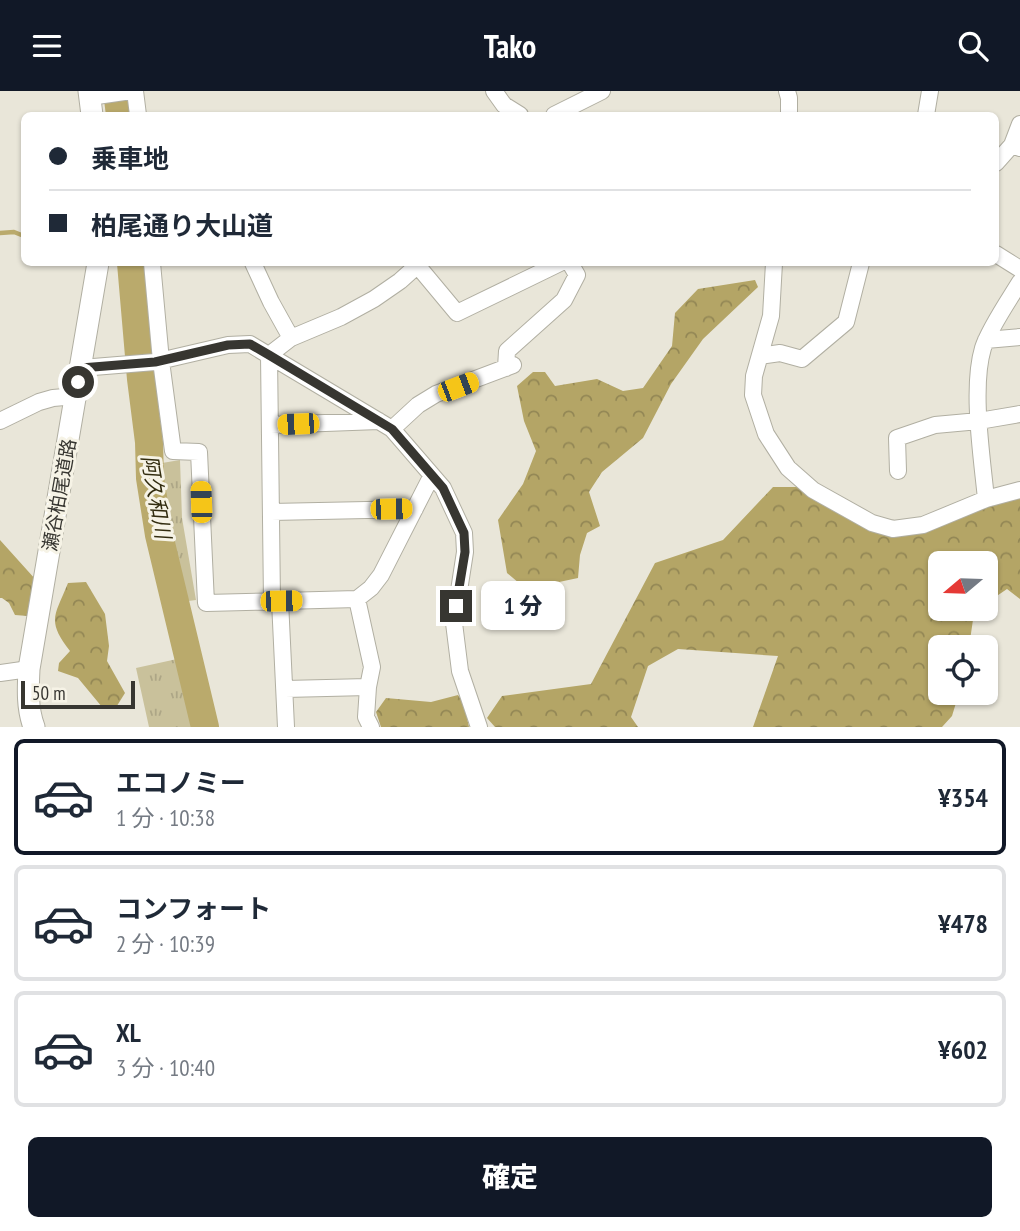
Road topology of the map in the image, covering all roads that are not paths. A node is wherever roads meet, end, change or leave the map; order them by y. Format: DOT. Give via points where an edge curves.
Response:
graph roads {
  1 [pos="133,91"];
  2 [pos="494,91"];
  3 [pos="602,91"];
  4 [pos="787,91"];
  5 [pos="930,91"];
  6 [pos="94,99"];
  7 [pos="137,112"];
  8 [pos="515,112"];
  9 [pos="560,112"];
  10 [pos="789,112"];
  11 [pos="926,112"];
  12 [pos="1020,124"];
  13 [pos="1016,146"];
  14 [pos="999,160"];
  15 [pos="999,256"];
  16 [pos="98,266"];
  17 [pos="152,266"];
  18 [pos="254,266"];
  19 [pos="417,266"];
  20 [pos="421,266"];
  21 [pos="554,266"];
  22 [pos="572,266"];
  23 [pos="774,266"];
  24 [pos="860,266"];
  25 [pos="1020,269"];
  26 [pos="1020,282"];
  27 [pos="1020,337"];
  28 [pos="292,338"];
  29 [pos="986,340"];
  30 [pos="269,355"];
  31 [pos="760,356"];
  32 [pos="158,362"];
  33 [pos="81,368"];
  34 [pos="76,396"];
  35 [pos="1020,414"];
  36 [pos="0,421"];
  37 [pos="979,421"];
  38 [pos="271,425"];
  39 [pos="386,425"];
  40 [pos="898,471"];
  41 [pos="431,477"];
  42 [pos="1020,490"];
  43 [pos="986,499"];
  44 [pos="415,509"];
  45 [pos="271,512"];
  46 [pos="357,599"];
  47 [pos="276,601"];
  48 [pos="29,669"];
  49 [pos="0,673"];
  50 [pos="368,687"];
  51 [pos="285,689"];
  52 [pos="34,727"];
  53 [pos="286,727"];
  54 [pos="371,727"];
  55 [pos="479,727"];
  1 -- 6 [label="street"];
  1 -- 7 [label="street"];
  2 -- 8 [label="street"];
  3 -- 9 [label="street"];
  4 -- 10 [label="street"];
  5 -- 11 [label="street"];
  12 -- 13 [label="street"];
  13 -- 14 [label="street"];
  15 -- 25 [label="street"];
  16 -- 33 [label="main road, 瀬谷柏尾道路"];
  17 -- 32 [label="street"];
  18 -- 28 [label="street"];
  19 -- 28 [label="street" via="374,299"];
  20 -- 21 [label="street" via="457,313"];
  22 -- 39 [label="street" via="577,275 564,300 507,351 510,366 436,394"];
  23 -- 31 [label="street" via="771,316"];
  24 -- 31 [label="street" via="846,322 802,359 780,353"];
  26 -- 29 [label="street"];
  27 -- 29 [label="street"];
  28 -- 30 [label="street"];
  29 -- 37 [label="street" via="979,362"];
  30 -- 32 [label="street" via="250,344 228,345"];
  30 -- 38 [label="street"];
  30 -- 39 [label="street"];
  31 -- 43 [label="street" via="753,395 758,415 788,468 813,490 872,523 893,529 923,525"];
  32 -- 33 [label="street"];
  32 -- 47 [label="street" via="173,451 199,452 206,603"];
  33 -- 34 [label="main road, 瀬谷柏尾道路"];
  34 -- 36 [label="street" via="39,402"];
  34 -- 48 [label="main road, 瀬谷柏尾道路"];
  35 -- 37 [label="street"];
  37 -- 40 [label="street" via="935,425 897,438"];
  37 -- 43 [label="street"];
  38 -- 39 [label="street"];
  38 -- 45 [label="street"];
  39 -- 41 [label="street"];
  41 -- 44 [label="street"];
  41 -- 55 [label="street" via="443,488 464,533 454,623 460,671"];
  42 -- 43 [label="street"];
  44 -- 45 [label="street"];
  44 -- 46 [label="street" via="381,575"];
  45 -- 47 [label="street"];
  46 -- 47 [label="street"];
  46 -- 50 [label="street" via="372,667"];
  47 -- 51 [label="street"];
  48 -- 49 [label="street"];
  48 -- 52 [label="main road, 瀬谷柏尾道路"];
  50 -- 51 [label="street"];
  50 -- 54 [label="street" via="366,717"];
  51 -- 53 [label="street"];
}
